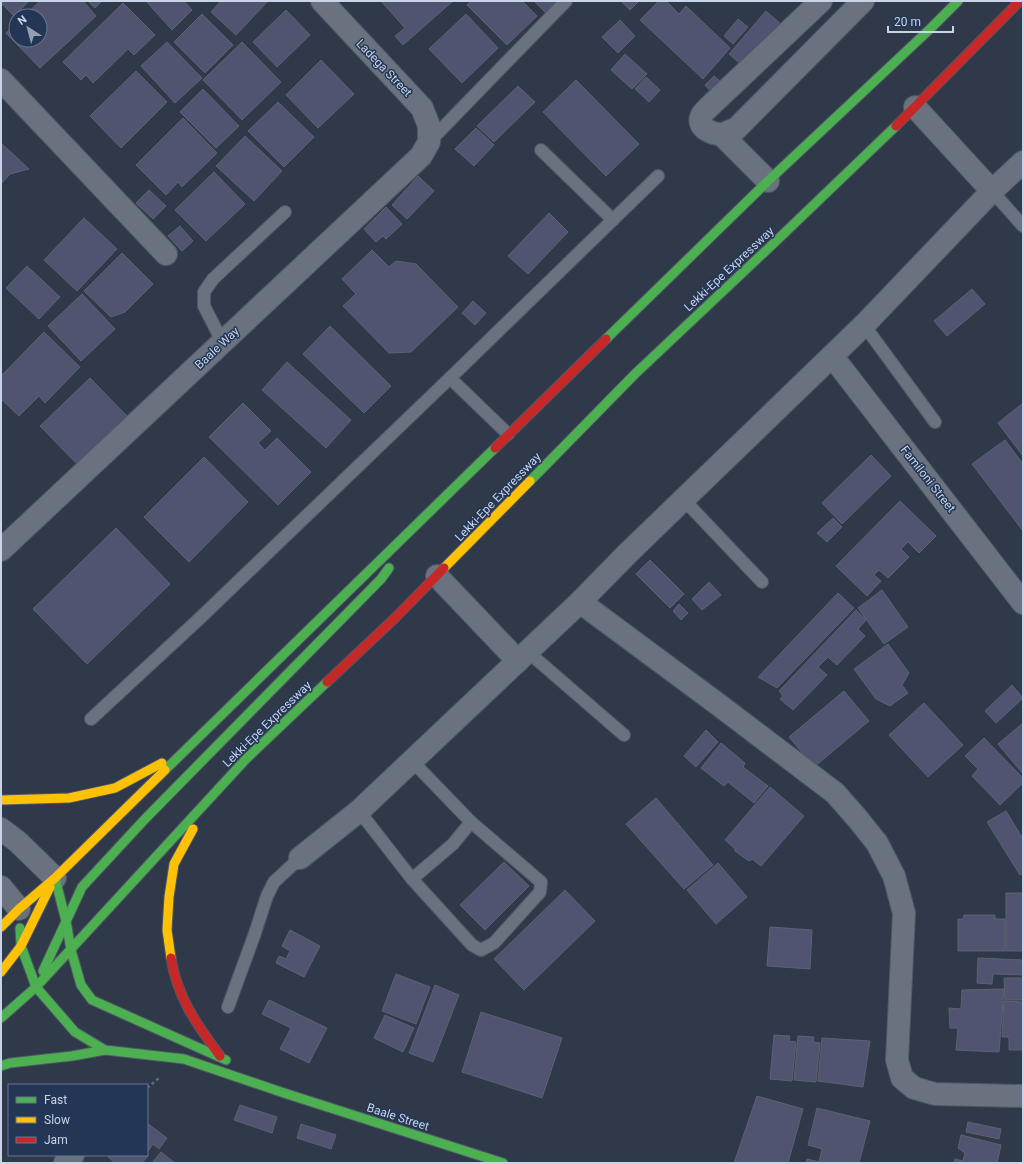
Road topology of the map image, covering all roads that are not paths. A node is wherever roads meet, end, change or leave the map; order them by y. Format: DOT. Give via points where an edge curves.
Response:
graph roads {
  1 [pos="322,1"];
  2 [pos="566,1"];
  3 [pos="821,1"];
  4 [pos="863,1"];
  5 [pos="958,1"];
  6 [pos="1020,1"];
  7 [pos="1,80"];
  8 [pos="915,107"];
  9 [pos="721,134"];
  10 [pos="429,142"];
  11 [pos="541,150"];
  12 [pos="1023,162"];
  13 [pos="658,176"];
  14 [pos="768,181"];
  15 [pos="992,191"];
  16 [pos="285,212"];
  17 [pos="613,220"];
  18 [pos="1023,226"];
  19 [pos="166,254"];
  20 [pos="864,325"];
  21 [pos="223,343"];
  22 [pos="832,356"];
  23 [pos="450,378"];
  24 [pos="935,422"];
  25 [pos="508,434"];
  26 [pos="684,500"];
  27 [pos="418,521"];
  28 [pos="1,550"];
  29 [pos="437,576"];
  30 [pos="762,582"];
  31 [pos="580,602"];
  32 [pos="1023,603"];
  33 [pos="523,656"];
  34 [pos="91,719"];
  35 [pos="203,733"];
  36 [pos="624,735"];
  37 [pos="246,759"];
  38 [pos="412,761"];
  39 [pos="1,800"];
  40 [pos="359,811"];
  41 [pos="471,822"];
  42 [pos="1,829"];
  43 [pos="300,858"];
  44 [pos="54,878"];
  45 [pos="412,879"];
  46 [pos="1,887"];
  47 [pos="19,909"];
  48 [pos="66,921"];
  49 [pos="1,927"];
  50 [pos="21,946"];
  51 [pos="71,950"];
  52 [pos="1,972"];
  53 [pos="36,986"];
  54 [pos="228,1007"];
  55 [pos="1,1018"];
  56 [pos="105,1050"];
  57 [pos="220,1056"];
  58 [pos="233,1063"];
  59 [pos="1,1066"];
  60 [pos="246,1071"];
  61 [pos="284,1093"];
  62 [pos="1023,1096"];
  63 [pos="503,1163"];
  1 -- 10 [label="street, Ladega Street" via="422,108 429,126"];
  2 -- 10 [label="lane"];
  3 -- 9 [label="street" via="701,117 700,122 704,128"];
  4 -- 9 [label="street" via="736,129"];
  5 -- 14 [label="main road"];
  6 -- 8 [label="main road, Lekki-Epe Expressway"];
  7 -- 19 [label="street"];
  8 -- 15 [label="street"];
  8 -- 29 [label="main road, Lekki-Epe Expressway" via="634,374"];
  9 -- 14 [label="street"];
  10 -- 21 [label="street, Baale Way" via="421,156"];
  11 -- 17 [label="lane"];
  12 -- 15 [label="street"];
  13 -- 17 [label="lane"];
  14 -- 25 [label="main road"];
  15 -- 18 [label="lane"];
  15 -- 20 [label="street"];
  16 -- 21 [label="lane" via="213,279 204,292 204,306"];
  17 -- 23 [label="lane"];
  20 -- 22 [label="street"];
  20 -- 24 [label="lane"];
  21 -- 28 [label="street, Baale Way"];
  22 -- 26 [label="street"];
  22 -- 32 [label="street, Familoni Street"];
  23 -- 25 [label="lane"];
  23 -- 34 [label="lane"];
  25 -- 27 [label="main road"];
  26 -- 30 [label="lane"];
  26 -- 31 [label="street"];
  27 -- 35 [label="main road"];
  27 -- 48 [label="main road" via="381,579 145,819 82,887"];
  29 -- 33 [label="street"];
  29 -- 37 [label="main road, Lekki-Epe Expressway"];
  31 -- 33 [label="street"];
  31 -- 62 [label="street" via="835,793 877,844 894,876 904,913 897,1060 902,1078 914,1088 935,1094"];
  33 -- 36 [label="lane"];
  33 -- 38 [label="street"];
  35 -- 39 [label="main road" via="158,766 114,788 69,798"];
  35 -- 44 [label="main road"];
  37 -- 51 [label="main road, Lekki-Epe Expressway"];
  37 -- 57 [label="main road" via="198,821 174,864 168,897 167,930 180,992 197,1025"];
  38 -- 40 [label="street"];
  38 -- 41 [label="lane"];
  40 -- 43 [label="street"];
  40 -- 45 [label="lane"];
  41 -- 45 [label="lane" via="453,844"];
  41 -- 45 [label="lane" via="541,882 540,892 494,943 481,950 472,945"];
  42 -- 44 [label="street"];
  43 -- 54 [label="lane" via="274,882 267,896"];
  44 -- 47 [label="main road"];
  44 -- 48 [label="main road"];
  44 -- 50 [label="main road"];
  46 -- 47 [label="street"];
  47 -- 49 [label="main road"];
  47 -- 50 [label="main road"];
  48 -- 51 [label="main road"];
  48 -- 53 [label="main road"];
  50 -- 52 [label="main road"];
  50 -- 53 [label="main road"];
  51 -- 53 [label="main road, Lekki-Epe Expressway"];
  51 -- 57 [label="main road" via="81,985 92,1000"];
  53 -- 55 [label="main road, Lekki-Epe Expressway"];
  53 -- 56 [label="main road" via="75,1032"];
  56 -- 59 [label="main road"];
  56 -- 61 [label="main road" via="184,1059"];
  57 -- 58 [label="main road"];
  60 -- 61 [label="main road"];
  61 -- 63 [label="main road, Baale Street"];
}
